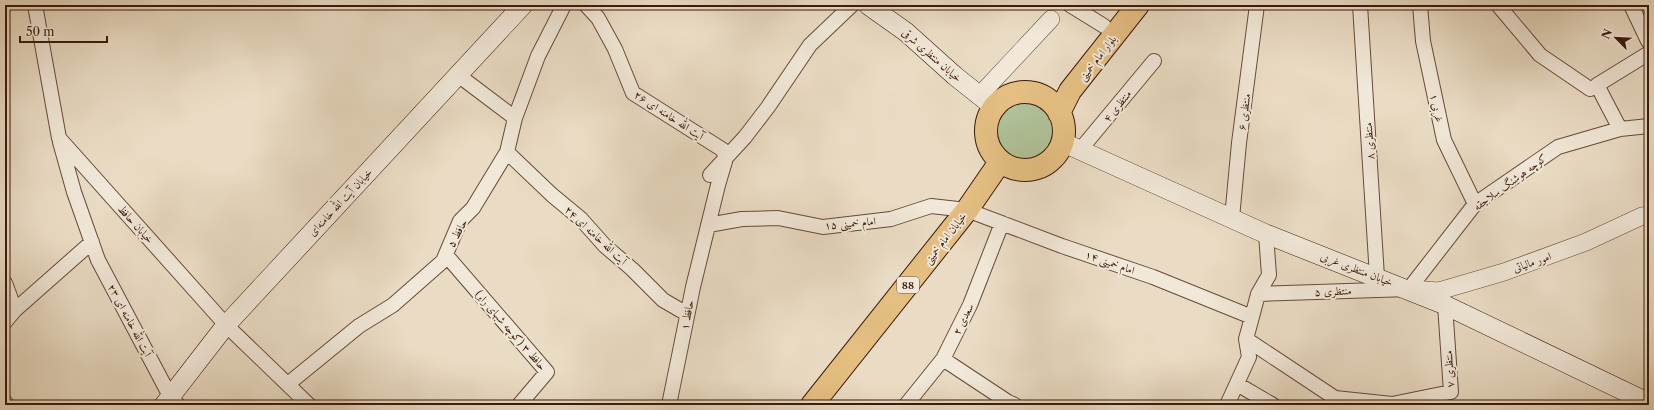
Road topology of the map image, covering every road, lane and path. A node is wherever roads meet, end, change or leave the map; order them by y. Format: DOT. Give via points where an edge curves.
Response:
graph roads {
  1 [pos="35,5"];
  2 [pos="523,5"];
  3 [pos="564,5"];
  4 [pos="586,5"];
  5 [pos="852,5"];
  6 [pos="868,5"];
  7 [pos="1070,5"];
  8 [pos="1120,5"];
  9 [pos="1138,5"];
  10 [pos="1257,5"];
  11 [pos="1360,5"];
  12 [pos="1420,5"];
  13 [pos="1498,5"];
  14 [pos="1631,5"];
  15 [pos="1051,19"];
  16 [pos="1104,26"];
  17 [pos="1648,47"];
  18 [pos="1154,61"];
  19 [pos="458,75"];
  20 [pos="1590,89"];
  21 [pos="1036,94"];
  22 [pos="987,101"];
  23 [pos="1059,112"];
  24 [pos="515,118"];
  25 [pos="1649,126"];
  26 [pos="1620,129"];
  27 [pos="59,138"];
  28 [pos="1071,146"];
  29 [pos="507,152"];
  30 [pos="726,158"];
  31 [pos="1000,162"];
  32 [pos="710,175"];
  33 [pos="1475,204"];
  34 [pos="967,210"];
  35 [pos="1649,215"];
  36 [pos="1232,218"];
  37 [pos="1002,223"];
  38 [pos="708,225"];
  39 [pos="1266,234"];
  40 [pos="92,242"];
  41 [pos="446,255"];
  42 [pos="1378,277"];
  43 [pos="5,283"];
  44 [pos="1409,289"];
  45 [pos="1258,294"];
  46 [pos="1442,298"];
  47 [pos="15,310"];
  48 [pos="687,314"];
  49 [pos="1252,317"];
  50 [pos="5,322"];
  51 [pos="226,325"];
  52 [pos="1246,338"];
  53 [pos="943,359"];
  54 [pos="288,384"];
  55 [pos="1237,384"];
  56 [pos="5,402"];
  57 [pos="171,403"];
  58 [pos="1649,403"];
  59 [pos="7,405"];
  60 [pos="309,405"];
  61 [pos="519,405"];
  62 [pos="669,405"];
  63 [pos="812,405"];
  64 [pos="906,405"];
  65 [pos="1015,405"];
  66 [pos="1227,405"];
  67 [pos="1273,405"];
  1 -- 27 [label="street"];
  2 -- 19 [label="main road, خیابان آیت الله خامنه‌ای"];
  3 -- 24 [label="street, حافظ ۵" via="538,56"];
  4 -- 30 [label="street, آیت الله خامنه ای ۲۶" via="598,18 615,49 633,93 723,150"];
  5 -- 30 [label="street" via="810,45 768,107"];
  6 -- 22 [label="main road, خیابان منتظری شرقی" via="906,32"];
  7 -- 16 [label="street"];
  8 -- 16 [label="main road, بلوار امام خمینی"];
  9 -- 23 [label="main road, بلوار امام خمینی" via="1070,91"];
  10 -- 36 [label="street, منتظری ۶"];
  11 -- 42 [label="street, منتظری ۸"];
  12 -- 33 [label="street, غربی ۱" via="1423,41 1444,140"];
  13 -- 20 [label="street" via="1540,55"];
  14 -- 17 [label="street"];
  15 -- 22 [label="street"];
  16 -- 21 [label="main road, بلوار امام خمینی" via="1059,83"];
  17 -- 26 [label="street" via="1597,85"];
  18 -- 28 [label="street, منتظری ۴"];
  19 -- 24 [label="street"];
  19 -- 51 [label="main road, خیابان آیت الله خامنه‌ای"];
  21 -- 22 [label="main road" via="1024,92"];
  21 -- 23 [label="main road" via="1053,104"];
  22 -- 31 [label="main road" via="987,142"];
  23 -- 28 [label="main road"];
  24 -- 29 [label="street, حافظ ۵"];
  25 -- 26 [label="street, کوچه هوشنگ سلاجقه"];
  26 -- 33 [label="street, کوچه هوشنگ سلاجقه" via="1558,147"];
  27 -- 40 [label="street, آیت الله خامنه ای ۲۳" via="74,192"];
  27 -- 51 [label="street, خیابان حافظ"];
  28 -- 31 [label="main road" via="1036,169 1024,171"];
  28 -- 36 [label="main road, خیابان منتظری غربی"];
  29 -- 41 [label="street, حافظ ۵" via="473,208 460,222"];
  29 -- 48 [label="street, آیت الله خامنه ای ۲۴" via="581,219 604,246 632,269 662,300"];
  30 -- 32 [label="street"];
  30 -- 38 [label="street"];
  31 -- 34 [label="main road, خیابان امام خمینی / 88"];
  33 -- 44 [label="street, کوچه هوشنگ سلاجقه"];
  34 -- 37 [label="street, امام خمینی ۱۴"];
  34 -- 38 [label="street, امام خمینی ۱۵" via="930,206 891,219 823,226 778,218 742,219"];
  34 -- 63 [label="main road, خیابان امام خمینی / 88"];
  35 -- 46 [label="street, امور مالیاتی"];
  36 -- 39 [label="main road, خیابان منتظری غربی"];
  37 -- 49 [label="street, امام خمینی ۱۴" via="1153,277"];
  37 -- 53 [label="street, سعدی ۲" via="970,305"];
  38 -- 48 [label="street, حافظ ۱"];
  39 -- 42 [label="main road, خیابان منتظری غربی"];
  39 -- 45 [label="street" via="1270,275"];
  40 -- 47 [label="street"];
  40 -- 57 [label="street, آیت الله خامنه ای ۲۳" via="98,260"];
  41 -- 54 [label="street, حافظ ۵" via="443,261 393,305 358,326"];
  41 -- 61 [label="street, حافظ ۳ (کوچه شبهای رابر)" via="547,372"];
  42 -- 44 [label="main road, خیابان منتظری غربی"];
  43 -- 47 [label="street"];
  44 -- 45 [label="street, منتظری ۵"];
  44 -- 46 [label="main road, خیابان منتظری غربی"];
  45 -- 49 [label="street"];
  46 -- 52 [label="street, منتظری ۷" via="1450,392 1392,404 1335,398"];
  46 -- 58 [label="main road, خیابان منتظری غربی"];
  47 -- 50 [label="street"];
  48 -- 62 [label="street, حافظ ۱"];
  49 -- 52 [label="street"];
  51 -- 54 [label="street, خیابان حافظ"];
  51 -- 57 [label="main road, خیابان آیت الله خامنه‌ای"];
  52 -- 55 [label="street" via="1249,357"];
  53 -- 64 [label="street, سعدی ۲"];
  53 -- 65 [label="street"];
  54 -- 60 [label="street, خیابان حافظ"];
  55 -- 66 [label="street"];
  55 -- 67 [label="street"];
  56 -- 59 [label="street"];
}
